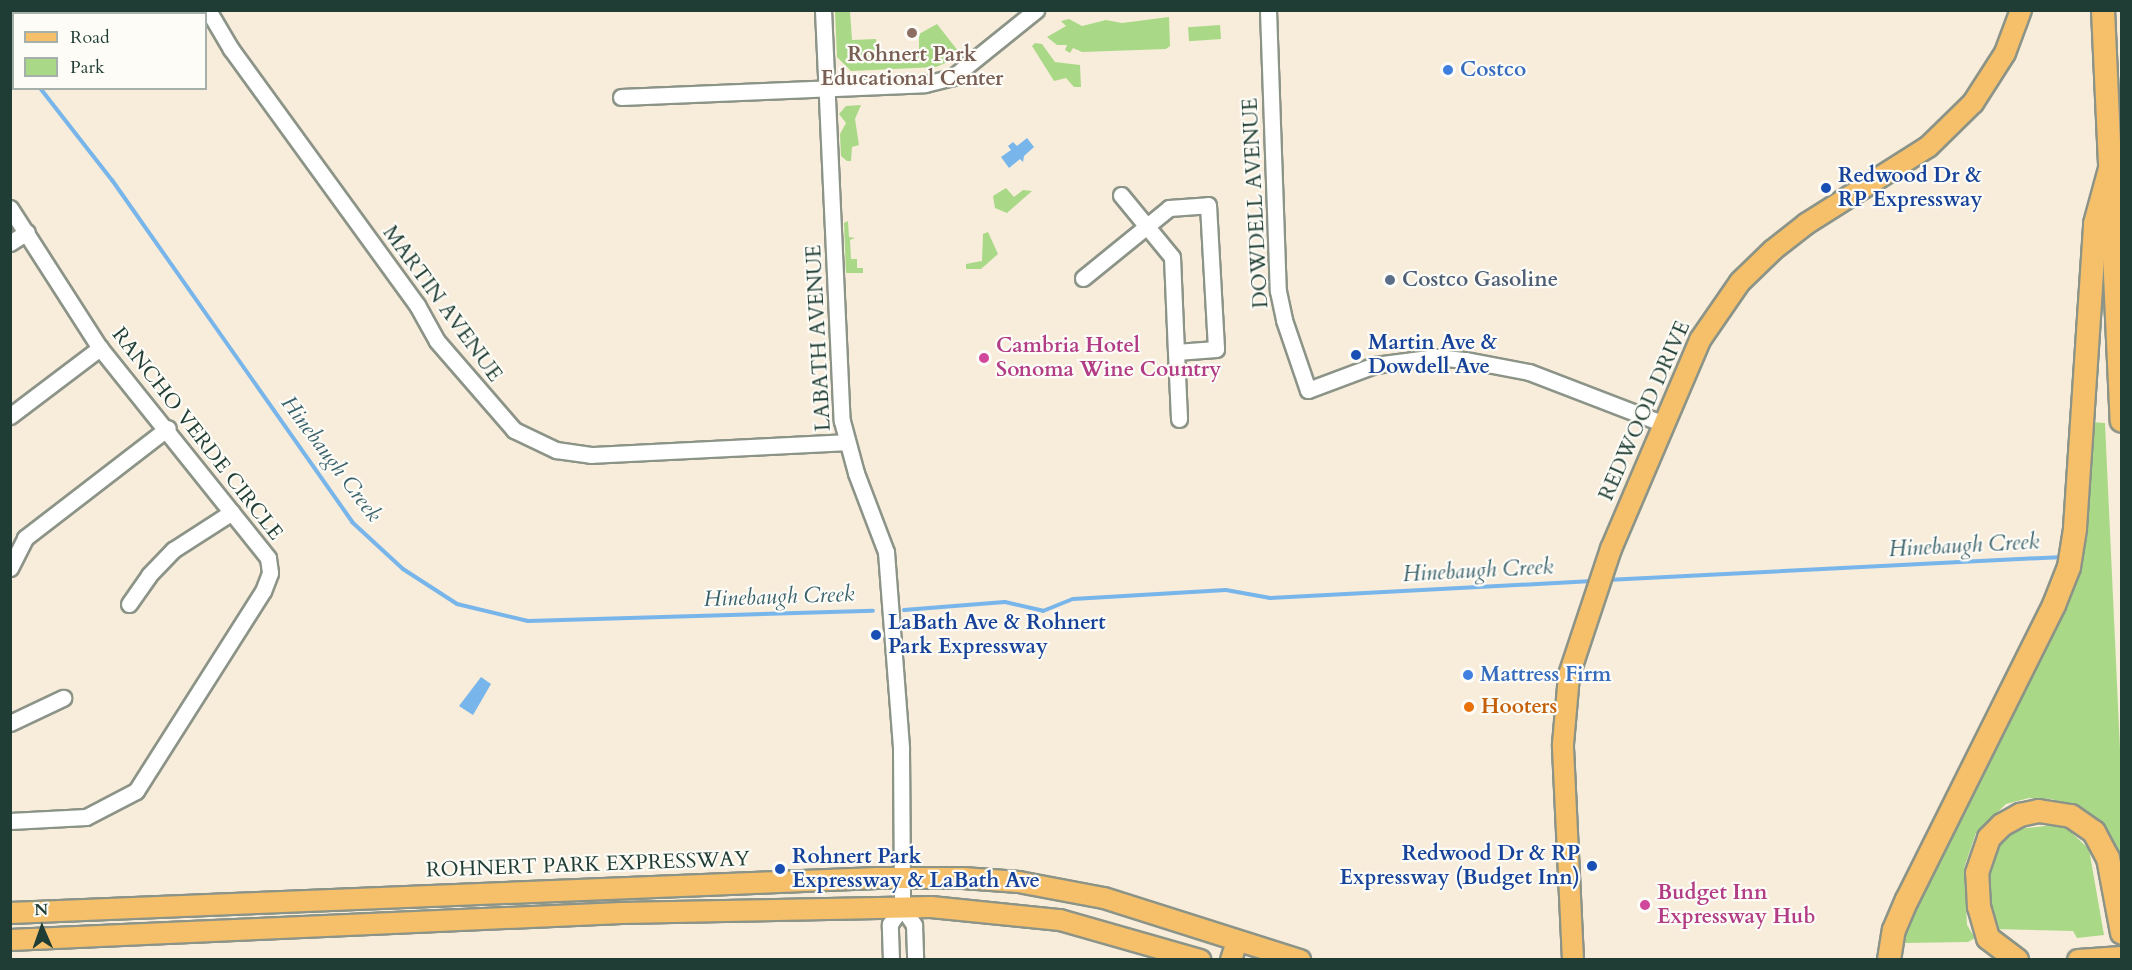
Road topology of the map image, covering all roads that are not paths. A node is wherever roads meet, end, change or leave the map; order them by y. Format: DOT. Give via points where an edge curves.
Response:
graph roads {
  1 [pos="208,10"];
  2 [pos="823,10"];
  3 [pos="1036,10"];
  4 [pos="1268,10"];
  5 [pos="2021,10"];
  6 [pos="2103,10"];
  7 [pos="826,87"];
  8 [pos="621,97"];
  9 [pos="2111,165"];
  10 [pos="1121,195"];
  11 [pos="10,208"];
  12 [pos="1147,226"];
  13 [pos="27,232"];
  14 [pos="10,243"];
  15 [pos="1083,278"];
  16 [pos="99,348"];
  17 [pos="1176,352"];
  18 [pos="10,416"];
  19 [pos="1179,418"];
  20 [pos="2121,421"];
  21 [pos="1662,423"];
  22 [pos="168,428"];
  23 [pos="847,442"];
  24 [pos="232,512"];
  25 [pos="10,568"];
  26 [pos="129,604"];
  27 [pos="63,698"];
  28 [pos="10,723"];
  29 [pos="10,821"];
  30 [pos="903,878"];
  31 [pos="382,898"];
  32 [pos="225,904"];
  33 [pos="902,906"];
  34 [pos="10,913"];
  35 [pos="381,923"];
  36 [pos="226,932"];
  37 [pos="2121,933"];
  38 [pos="10,940"];
  39 [pos="1234,950"];
  40 [pos="2121,957"];
  41 [pos="2086,959"];
  42 [pos="891,960"];
  43 [pos="915,960"];
  44 [pos="1200,960"];
  45 [pos="1300,960"];
  46 [pos="1574,960"];
  47 [pos="1889,960"];
  48 [pos="2018,960"];
  49 [pos="2078,960"];
  1 -- 23 [label="street, MARTIN AVENUE" via="231,49 417,305 437,341 514,430 535,442 582,455"];
  2 -- 7 [label="street, LABATH AVENUE"];
  3 -- 7 [label="street" via="953,77 925,84"];
  4 -- 21 [label="street, DOWDELL AVENUE" via="1278,291 1308,390 1375,365 1436,357 1529,372"];
  5 -- 21 [label="main road, REDWOOD DRIVE" via="1993,73 1973,103 1951,125 1928,147 1806,224 1740,282 1700,340"];
  6 -- 9 [label="highway"];
  7 -- 8 [label="street"];
  7 -- 23 [label="street, LABATH AVENUE" via="842,421"];
  9 -- 20 [label="highway"];
  9 -- 47 [label="highway" via="2095,225 2068,567 2054,605 1907,900 1894,930"];
  10 -- 12 [label="street"];
  11 -- 13 [label="street, RANCHO VERDE CIRCLE"];
  12 -- 15 [label="street"];
  12 -- 17 [label="street" via="1172,257"];
  12 -- 17 [label="street" via="1169,208 1208,205 1216,349"];
  13 -- 14 [label="street"];
  13 -- 16 [label="street, RANCHO VERDE CIRCLE"];
  16 -- 18 [label="street"];
  16 -- 22 [label="street, RANCHO VERDE CIRCLE"];
  17 -- 19 [label="street"];
  21 -- 46 [label="main road, REDWOOD DRIVE" via="1592,598 1577,643 1564,704"];
  22 -- 24 [label="street, RANCHO VERDE CIRCLE"];
  22 -- 25 [label="street" via="25,538"];
  23 -- 30 [label="street, LABATH AVENUE" via="880,528 889,594 900,739"];
  24 -- 26 [label="street" via="173,550 148,575"];
  24 -- 29 [label="street, RANCHO VERDE CIRCLE" via="268,558 270,573 263,591 136,791 86,818"];
  27 -- 28 [label="street"];
  30 -- 31 [label="main road, ROHNERT PARK EXPRESSWAY"];
  30 -- 33 [label="street, LABATH AVENUE"];
  30 -- 39 [label="main road, ROHNERT PARK EXPRESSWAY" via="1019,882 1060,889 1169,917"];
  31 -- 32 [label="main road, ROHNERT PARK EXPRESSWAY"];
  31 -- 35 [label="main road"];
  32 -- 34 [label="main road, ROHNERT PARK EXPRESSWAY"];
  32 -- 36 [label="main road"];
  33 -- 35 [label="main road"];
  33 -- 42 [label="street, LABATH AVENUE" via="890,924"];
  33 -- 43 [label="street, LABATH AVENUE" via="914,925"];
  33 -- 44 [label="main road" via="1060,920"];
  35 -- 36 [label="main road"];
  36 -- 38 [label="main road"];
  37 -- 48 [label="highway" via="2108,858 2094,832 2064,814 2020,815 1989,838 1977,873 1979,907 1988,938"];
  39 -- 45 [label="main road, ROHNERT PARK EXPRESSWAY"];
  40 -- 41 [label="main road"];
  41 -- 49 [label="main road"];
}
